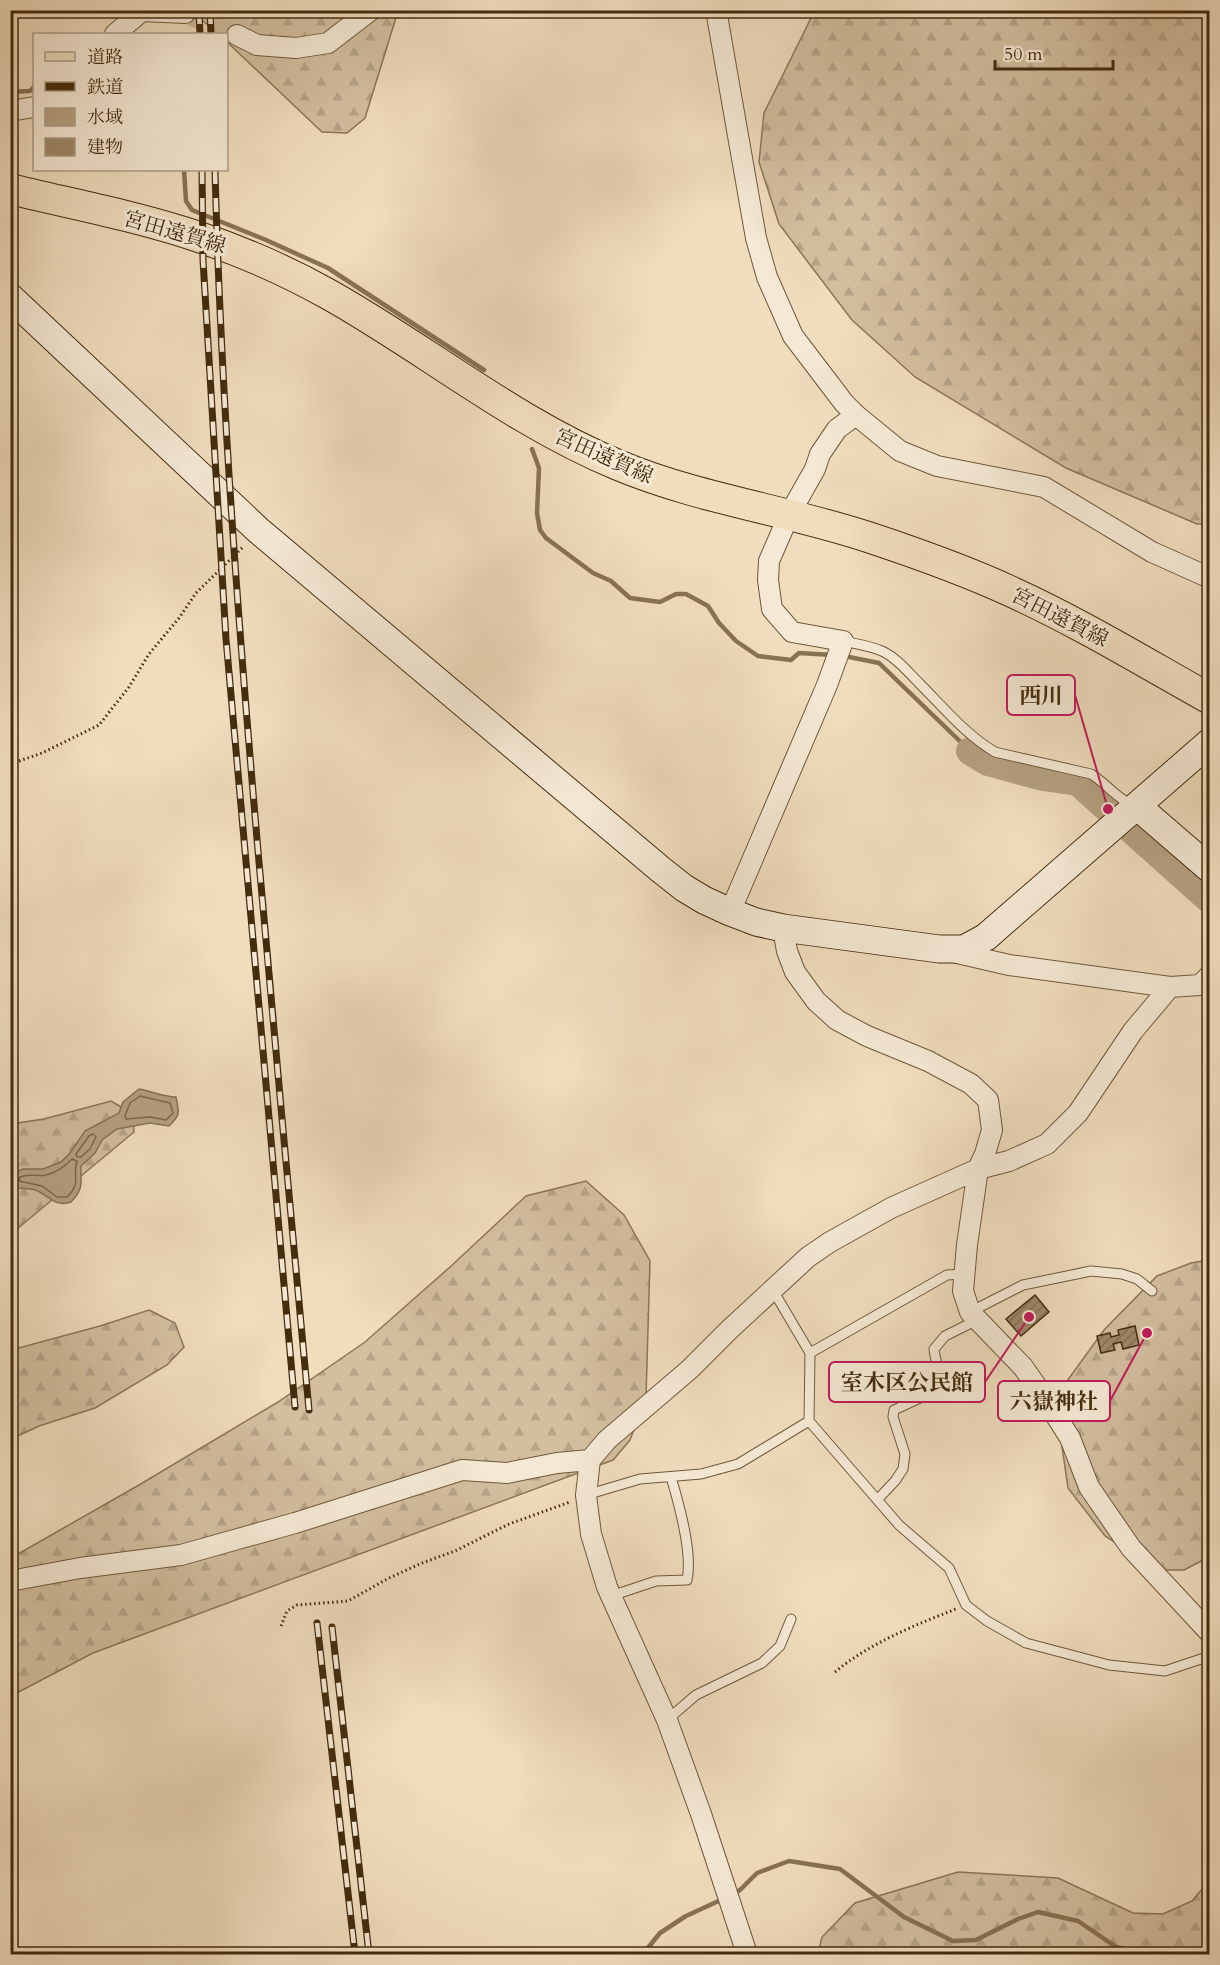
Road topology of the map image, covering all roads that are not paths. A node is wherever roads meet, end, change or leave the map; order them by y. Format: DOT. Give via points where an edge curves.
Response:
graph roads {
  1 [pos="371,10"];
  2 [pos="716,10"];
  3 [pos="185,13"];
  4 [pos="116,33"];
  5 [pos="237,35"];
  6 [pos="33,108"];
  7 [pos="10,111"];
  8 [pos="10,189"];
  9 [pos="10,297"];
  10 [pos="856,415"];
  11 [pos="789,515"];
  12 [pos="1209,578"];
  13 [pos="843,641"];
  14 [pos="1209,699"];
  15 [pos="1209,742"];
  16 [pos="1137,806"];
  17 [pos="1209,869"];
  18 [pos="730,912"];
  19 [pos="783,928"];
  20 [pos="939,949"];
  21 [pos="1209,975"];
  22 [pos="1170,987"];
  23 [pos="978,1169"];
  24 [pos="964,1274"];
  25 [pos="771,1291"];
  26 [pos="1152,1291"];
  27 [pos="974,1316"];
  28 [pos="810,1353"];
  29 [pos="809,1421"];
  30 [pos="590,1460"];
  31 [pos="671,1477"];
  32 [pos="586,1495"];
  33 [pos="878,1499"];
  34 [pos="10,1581"];
  35 [pos="611,1596"];
  36 [pos="791,1619"];
  37 [pos="1209,1633"];
  38 [pos="1209,1656"];
  39 [pos="667,1720"];
  40 [pos="747,1954"];
  1 -- 5 [label="street" via="328,43 296,48 257,45"];
  2 -- 10 [label="street" via="756,238 767,277 793,336"];
  3 -- 4 [label="street" via="142,11"];
  6 -- 7 [label="street"];
  8 -- 11 [label="main road, 宮田遠賀線" via="193,235 241,252 328,294 564,440 674,486"];
  9 -- 18 [label="street" via="258,530 660,869 684,888"];
  10 -- 11 [label="street" via="837,429 820,454"];
  10 -- 12 [label="street" via="900,451 937,466 1044,487 1152,552"];
  11 -- 13 [label="street" via="769,561 772,609 792,632"];
  11 -- 14 [label="main road, 宮田遠賀線" via="868,537 1010,591 1072,621"];
  13 -- 16 [label="lane" via="886,653 958,723 995,752 1091,774 1123,801"];
  13 -- 18 [label="street"];
  15 -- 16 [label="street"];
  16 -- 17 [label="street"];
  16 -- 20 [label="street" via="986,937 964,949"];
  18 -- 19 [label="street"];
  19 -- 20 [label="street"];
  19 -- 23 [label="street" via="795,972 816,1001 837,1020 928,1061 971,1084 988,1100 992,1130"];
  20 -- 22 [label="street" via="1009,965"];
  21 -- 22 [label="street" via="1200,985"];
  22 -- 23 [label="street" via="1133,1031 1078,1113 1047,1144 1009,1161"];
  23 -- 24 [label="street"];
  23 -- 25 [label="street" via="891,1208 830,1242"];
  24 -- 27 [label="street" via="963,1291"];
  24 -- 28 [label="lane" via="947,1275"];
  25 -- 28 [label="lane"];
  25 -- 30 [label="street" via="690,1369 607,1440"];
  26 -- 27 [label="lane" via="1137,1279 1122,1274 1091,1271 1023,1285"];
  27 -- 33 [label="lane" via="945,1336 934,1349 940,1386 894,1410 892,1417 905,1454 903,1468"];
  27 -- 37 [label="street" via="1023,1367 1044,1397 1070,1438 1089,1487 1131,1548"];
  28 -- 29 [label="lane"];
  29 -- 31 [label="lane" via="738,1464"];
  29 -- 33 [label="lane"];
  30 -- 32 [label="street"];
  30 -- 34 [label="street" via="507,1473 462,1470 181,1555"];
  31 -- 32 [label="lane" via="640,1479"];
  31 -- 35 [label="lane" via="685,1540 687,1580 656,1581"];
  32 -- 35 [label="street" via="591,1534"];
  33 -- 38 [label="lane" via="899,1525 949,1568 966,1605 1026,1643 1109,1665 1166,1671"];
  35 -- 39 [label="street"];
  36 -- 39 [label="lane" via="780,1646 762,1663 696,1695"];
  39 -- 40 [label="street"];
}
